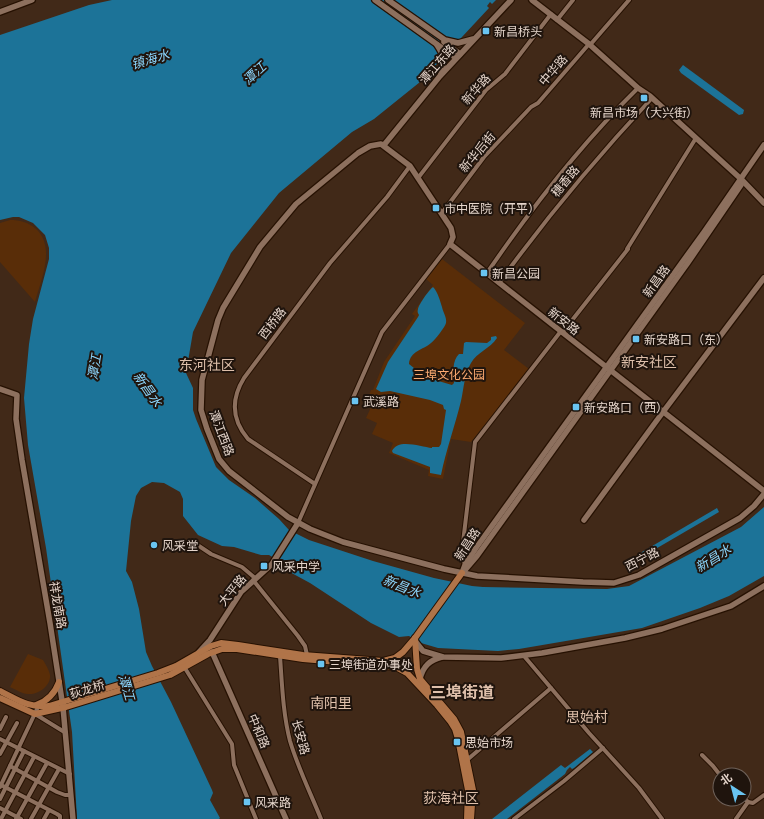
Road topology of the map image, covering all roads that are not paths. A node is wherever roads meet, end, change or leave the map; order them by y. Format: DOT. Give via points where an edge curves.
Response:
graph roads {
  1 [pos="32,0"];
  2 [pos="375,0"];
  3 [pos="388,0"];
  4 [pos="511,0"];
  5 [pos="532,0"];
  6 [pos="573,0"];
  7 [pos="629,0"];
  8 [pos="0,12"];
  9 [pos="551,14"];
  10 [pos="558,20"];
  11 [pos="475,38"];
  12 [pos="442,39"];
  13 [pos="590,44"];
  14 [pos="437,45"];
  15 [pos="458,56"];
  16 [pos="440,76"];
  17 [pos="638,88"];
  18 [pos="652,98"];
  19 [pos="531,107"];
  20 [pos="392,134"];
  21 [pos="696,138"];
  22 [pos="374,145"];
  23 [pos="384,145"];
  24 [pos="764,145"];
  25 [pos="764,151"];
  26 [pos="410,166"];
  27 [pos="418,178"];
  28 [pos="742,180"];
  29 [pos="764,203"];
  30 [pos="442,213"];
  31 [pos="450,244"];
  32 [pos="487,273"];
  33 [pos="764,278"];
  34 [pos="499,283"];
  35 [pos="561,332"];
  36 [pos="608,369"];
  37 [pos="0,389"];
  38 [pos="663,412"];
  39 [pos="315,484"];
  40 [pos="764,492"];
  41 [pos="584,520"];
  42 [pos="298,523"];
  43 [pos="193,542"];
  44 [pos="465,565"];
  45 [pos="462,573"];
  46 [pos="254,579"];
  47 [pos="764,586"];
  48 [pos="415,640"];
  49 [pos="212,652"];
  50 [pos="199,653"];
  51 [pos="307,655"];
  52 [pos="280,656"];
  53 [pos="524,656"];
  54 [pos="443,657"];
  55 [pos="416,659"];
  56 [pos="183,665"];
  57 [pos="402,669"];
  58 [pos="420,679"];
  59 [pos="59,682"];
  60 [pos="551,688"];
  61 [pos="0,691"];
  62 [pos="0,698"];
  63 [pos="64,705"];
  64 [pos="31,706"];
  65 [pos="38,707"];
  66 [pos="34,714"];
  67 [pos="6,717"];
  68 [pos="17,723"];
  69 [pos="0,729"];
  70 [pos="66,733"];
  71 [pos="0,739"];
  72 [pos="6,742"];
  73 [pos="18,748"];
  74 [pos="603,748"];
  75 [pos="24,751"];
  76 [pos="0,754"];
  77 [pos="702,755"];
  78 [pos="34,756"];
  79 [pos="467,760"];
  80 [pos="47,763"];
  81 [pos="10,766"];
  82 [pos="714,767"];
  83 [pos="15,769"];
  84 [pos="59,769"];
  85 [pos="70,774"];
  86 [pos="24,775"];
  87 [pos="36,781"];
  88 [pos="1,784"];
  89 [pos="6,787"];
  90 [pos="48,788"];
  91 [pos="15,792"];
  92 [pos="71,794"];
  93 [pos="764,795"];
  94 [pos="27,798"];
  95 [pos="0,799"];
  96 [pos="752,802"];
  97 [pos="39,805"];
  98 [pos="744,807"];
  99 [pos="0,808"];
  100 [pos="5,810"];
  101 [pos="49,810"];
  102 [pos="18,818"];
  103 [pos="1,819"];
  104 [pos="31,819"];
  105 [pos="44,819"];
  106 [pos="48,819"];
  107 [pos="60,819"];
  108 [pos="73,819"];
  109 [pos="256,819"];
  110 [pos="286,819"];
  111 [pos="321,819"];
  112 [pos="467,819"];
  113 [pos="471,819"];
  114 [pos="514,819"];
  115 [pos="662,819"];
  116 [pos="736,819"];
  1 -- 8 [label="street"];
  2 -- 14 [label="street"];
  3 -- 12 [label="street"];
  4 -- 11 [label="street, 潭江东路"];
  5 -- 9 [label="street"];
  6 -- 10 [label="street"];
  7 -- 13 [label="street, 中华路"];
  9 -- 10 [label="street"];
  9 -- 27 [label="street, 新华路" via="505,74 486,90"];
  10 -- 13 [label="street"];
  11 -- 12 [label="street" via="458,43"];
  11 -- 15 [label="street, 潭江东路"];
  12 -- 15 [label="street"];
  13 -- 17 [label="street"];
  13 -- 19 [label="street, 中华路" via="538,103"];
  14 -- 15 [label="street"];
  14 -- 16 [label="street" via="444,59"];
  15 -- 16 [label="street, 潭江东路"];
  16 -- 20 [label="street, 潭江东路"];
  17 -- 18 [label="street"];
  17 -- 32 [label="street" via="568,164"];
  18 -- 21 [label="street"];
  18 -- 34 [label="street, 穗香路" via="566,195"];
  19 -- 30 [label="street, 新华后街" via="484,157"];
  20 -- 22 [label="street"];
  20 -- 23 [label="street, 潭江东路"];
  21 -- 28 [label="street"];
  21 -- 35 [label="street" via="627,249"];
  22 -- 23 [label="street, 潭江西路"];
  22 -- 42 [label="street, 潭江西路" via="358,153 312,190 266,240 218,320 202,380 203,419 222,463 260,496"];
  23 -- 26 [label="street"];
  24 -- 28 [label="street, 新昌路"];
  25 -- 28 [label="street, 新昌路"];
  26 -- 27 [label="street"];
  26 -- 39 [label="street, 西桥路" via="325,269 244,378 235,396 237,420 248,439"];
  27 -- 30 [label="street"];
  28 -- 29 [label="street"];
  28 -- 36 [label="street, 新昌路"];
  30 -- 31 [label="street" via="453,234"];
  31 -- 32 [label="street, 新安路"];
  31 -- 39 [label="street" via="382,332"];
  32 -- 34 [label="street, 新安路"];
  33 -- 38 [label="street"];
  34 -- 35 [label="street, 新安路"];
  35 -- 36 [label="street, 新安路"];
  35 -- 44 [label="street" via="476,442 462,551"];
  36 -- 38 [label="street, 新安路"];
  36 -- 44 [label="street, 新昌路"];
  36 -- 45 [label="street, 新昌路"];
  37 -- 59 [label="street, 祥龙南路" via="17,395 16,419"];
  38 -- 40 [label="street, 新安路"];
  38 -- 41 [label="street"];
  39 -- 42 [label="street"];
  40 -- 45 [label="street, 西宁路" via="750,510 735,521 627,580 614,583 583,582"];
  42 -- 45 [label="street, 潭江西路" via="343,542"];
  42 -- 46 [label="street, 大平路" via="272,564"];
  43 -- 46 [label="street" via="211,554 242,567"];
  44 -- 45 [label="street, 新昌路"];
  45 -- 48 [label="main road"];
  46 -- 50 [label="street, 大平路" via="237,597"];
  46 -- 51 [label="street" via="305,646"];
  47 -- 53 [label="street" via="731,606 662,629"];
  48 -- 51 [label="main road" via="395,658 386,660"];
  48 -- 54 [label="street" via="423,651"];
  48 -- 55 [label="main road"];
  49 -- 52 [label="main road" via="228,648"];
  49 -- 56 [label="main road"];
  49 -- 110 [label="street, 中和路"];
  50 -- 51 [label="main road" via="215,645 229,643"];
  50 -- 56 [label="main road"];
  52 -- 57 [label="main road" via="393,666"];
  52 -- 111 [label="street, 长安路" via="285,716 291,743"];
  53 -- 54 [label="street"];
  53 -- 60 [label="street"];
  54 -- 58 [label="street" via="428,663"];
  55 -- 57 [label="main road" via="413,667"];
  55 -- 58 [label="main road"];
  56 -- 63 [label="main road, 荻龙桥" via="174,673"];
  56 -- 109 [label="street" via="232,744 234,765"];
  57 -- 112 [label="main road" via="437,705 455,729 468,790"];
  58 -- 79 [label="main road" via="456,723 461,732"];
  59 -- 63 [label="street, 祥龙南路"];
  59 -- 64 [label="main road" via="48,699"];
  60 -- 74 [label="street"];
  60 -- 79 [label="street"];
  61 -- 64 [label="main road"];
  62 -- 66 [label="main road"];
  63 -- 65 [label="main road"];
  63 -- 66 [label="main road"];
  63 -- 70 [label="street, 祥龙南路"];
  64 -- 65 [label="main road"];
  65 -- 66 [label="street"];
  66 -- 70 [label="street"];
  66 -- 73 [label="street"];
  67 -- 69 [label="street"];
  68 -- 72 [label="street"];
  70 -- 85 [label="street, 祥龙南路"];
  71 -- 72 [label="street"];
  72 -- 73 [label="street"];
  72 -- 76 [label="street"];
  73 -- 75 [label="street"];
  73 -- 81 [label="street"];
  74 -- 114 [label="street"];
  74 -- 115 [label="street" via="639,788"];
  75 -- 78 [label="street"];
  75 -- 83 [label="street"];
  77 -- 82 [label="street"];
  78 -- 80 [label="street"];
  78 -- 86 [label="street"];
  79 -- 113 [label="main road" via="473,790"];
  80 -- 84 [label="street"];
  80 -- 87 [label="street"];
  81 -- 83 [label="street"];
  81 -- 88 [label="street"];
  83 -- 86 [label="street"];
  83 -- 89 [label="street"];
  84 -- 85 [label="street"];
  84 -- 90 [label="street"];
  85 -- 92 [label="street, 祥龙南路"];
  86 -- 87 [label="street"];
  86 -- 91 [label="street"];
  87 -- 90 [label="street"];
  87 -- 94 [label="street"];
  88 -- 89 [label="street"];
  89 -- 91 [label="street"];
  89 -- 95 [label="street"];
  90 -- 92 [label="street" via="61,794"];
  90 -- 97 [label="street"];
  91 -- 94 [label="street"];
  91 -- 100 [label="street"];
  92 -- 108 [label="street, 祥龙南路"];
  93 -- 96 [label="street"];
  94 -- 97 [label="street"];
  94 -- 102 [label="street"];
  97 -- 101 [label="street"];
  97 -- 104 [label="street"];
  98 -- 116 [label="street"];
  99 -- 100 [label="street"];
  100 -- 102 [label="street"];
  100 -- 103 [label="street"];
  101 -- 105 [label="street"];
  101 -- 106 [label="street"];
  101 -- 107 [label="street"];
}
